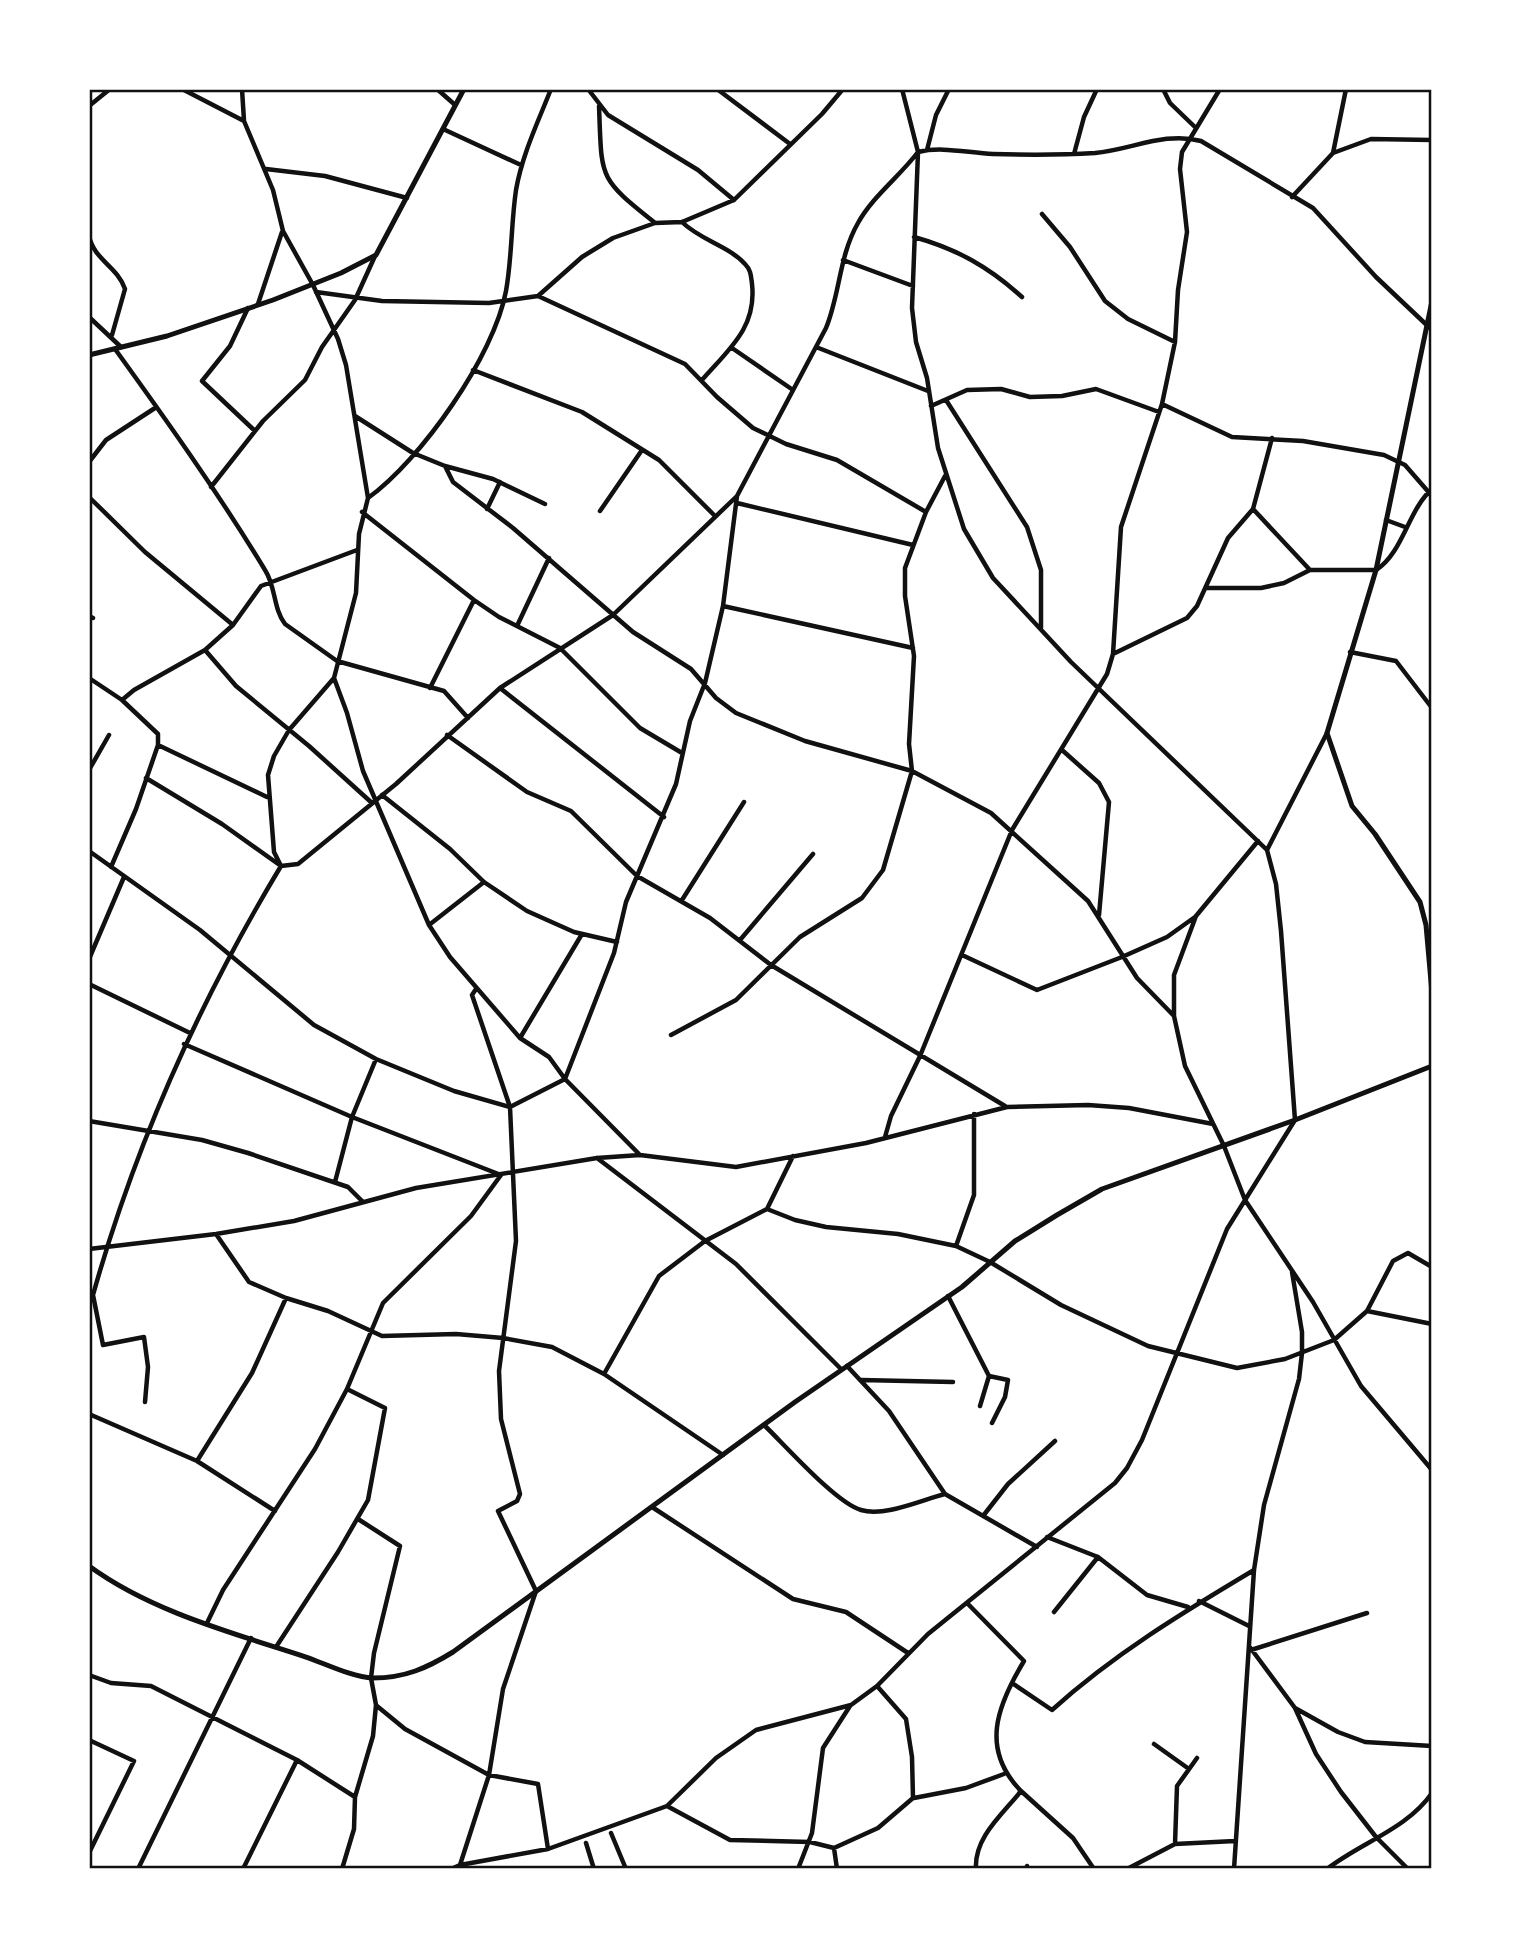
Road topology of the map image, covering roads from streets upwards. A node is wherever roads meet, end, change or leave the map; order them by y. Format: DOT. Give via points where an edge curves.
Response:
graph roads {
  1 [pos="110,89"];
  2 [pos="182,89"];
  3 [pos="242,89"];
  4 [pos="437,89"];
  5 [pos="464,89"];
  6 [pos="551,89"];
  7 [pos="588,89"];
  8 [pos="717,89"];
  9 [pos="843,89"];
  10 [pos="902,89"];
  11 [pos="948,89"];
  12 [pos="1097,89"];
  13 [pos="1163,89"];
  14 [pos="1220,89"];
  15 [pos="1346,89"];
  16 [pos="454,104"];
  17 [pos="599,105"];
  18 [pos="89,106"];
  19 [pos="244,121"];
  20 [pos="1196,128"];
  21 [pos="443,129"];
  22 [pos="1189,138"];
  23 [pos="1432,140"];
  24 [pos="790,144"];
  25 [pos="927,150"];
  26 [pos="918,152"];
  27 [pos="1332,153"];
  28 [pos="1074,154"];
  29 [pos="521,165"];
  30 [pos="265,169"];
  31 [pos="1292,197"];
  32 [pos="408,198"];
  33 [pos="734,200"];
  34 [pos="1042,214"];
  35 [pos="682,222"];
  36 [pos="655,223"];
  37 [pos="283,231"];
  38 [pos="89,236"];
  39 [pos="914,237"];
  40 [pos="376,255"];
  41 [pos="843,260"];
  42 [pos="313,285"];
  43 [pos="913,286"];
  44 [pos="316,292"];
  45 [pos="357,296"];
  46 [pos="538,296"];
  47 [pos="1022,297"];
  48 [pos="504,300"];
  49 [pos="1432,300"];
  50 [pos="258,304"];
  51 [pos="248,307"];
  52 [pos="89,317"];
  53 [pos="334,328"];
  54 [pos="1430,328"];
  55 [pos="111,335"];
  56 [pos="1175,342"];
  57 [pos="816,347"];
  58 [pos="118,348"];
  59 [pos="732,348"];
  60 [pos="89,355"];
  61 [pos="473,370"];
  62 [pos="702,380"];
  63 [pos="793,390"];
  64 [pos="929,391"];
  65 [pos="946,400"];
  66 [pos="1162,404"];
  67 [pos="931,406"];
  68 [pos="155,408"];
  69 [pos="1158,412"];
  70 [pos="355,416"];
  71 [pos="256,431"];
  72 [pos="769,437"];
  73 [pos="1272,438"];
  74 [pos="642,450"];
  75 [pos="413,453"];
  76 [pos="1399,460"];
  77 [pos="89,462"];
  78 [pos="445,466"];
  79 [pos="945,476"];
  80 [pos="500,482"];
  81 [pos="211,487"];
  82 [pos="1430,493"];
  83 [pos="89,497"];
  84 [pos="368,498"];
  85 [pos="737,499"];
  86 [pos="545,504"];
  87 [pos="487,509"];
  88 [pos="1253,509"];
  89 [pos="600,511"];
  90 [pos="362,512"];
  91 [pos="926,512"];
  92 [pos="714,515"];
  93 [pos="1385,519"];
  94 [pos="1405,527"];
  95 [pos="913,544"];
  96 [pos="357,550"];
  97 [pos="549,558"];
  98 [pos="1310,570"];
  99 [pos="1376,570"];
  100 [pos="272,580"];
  101 [pos="1207,588"];
  102 [pos="474,600"];
  103 [pos="723,606"];
  104 [pos="613,615"];
  105 [pos="233,625"];
  106 [pos="517,625"];
  107 [pos="1041,629"];
  108 [pos="560,648"];
  109 [pos="913,648"];
  110 [pos="205,650"];
  111 [pos="1350,652"];
  112 [pos="1113,654"];
  113 [pos="337,661"];
  114 [pos="89,678"];
  115 [pos="334,678"];
  116 [pos="705,683"];
  117 [pos="430,688"];
  118 [pos="500,688"];
  119 [pos="1100,688"];
  120 [pos="122,700"];
  121 [pos="1432,708"];
  122 [pos="468,718"];
  123 [pos="289,730"];
  124 [pos="1327,733"];
  125 [pos="109,735"];
  126 [pos="447,735"];
  127 [pos="158,745"];
  128 [pos="1062,750"];
  129 [pos="682,753"];
  130 [pos="89,769"];
  131 [pos="912,771"];
  132 [pos="146,778"];
  133 [pos="382,795"];
  134 [pos="267,797"];
  135 [pos="374,801"];
  136 [pos="744,802"];
  137 [pos="664,817"];
  138 [pos="1012,830"];
  139 [pos="1258,841"];
  140 [pos="1267,850"];
  141 [pos="89,851"];
  142 [pos="813,854"];
  143 [pos="281,866"];
  144 [pos="111,867"];
  145 [pos="637,876"];
  146 [pos="124,877"];
  147 [pos="484,882"];
  148 [pos="682,900"];
  149 [pos="1099,916"];
  150 [pos="1196,916"];
  151 [pos="429,925"];
  152 [pos="582,934"];
  153 [pos="740,940"];
  154 [pos="617,942"];
  155 [pos="962,955"];
  156 [pos="1122,957"];
  157 [pos="1429,957"];
  158 [pos="89,958"];
  159 [pos="231,959"];
  160 [pos="771,965"];
  161 [pos="89,984"];
  162 [pos="476,989"];
  163 [pos="1432,993"];
  164 [pos="1174,1016"];
  165 [pos="190,1033"];
  166 [pos="671,1035"];
  167 [pos="520,1038"];
  168 [pos="184,1044"];
  169 [pos="920,1056"];
  170 [pos="376,1059"];
  171 [pos="1432,1066"];
  172 [pos="565,1079"];
  173 [pos="510,1107"];
  174 [pos="1007,1107"];
  175 [pos="974,1114"];
  176 [pos="352,1117"];
  177 [pos="1294,1120"];
  178 [pos="89,1121"];
  179 [pos="1213,1125"];
  180 [pos="150,1133"];
  181 [pos="885,1138"];
  182 [pos="1224,1146"];
  183 [pos="640,1155"];
  184 [pos="793,1156"];
  185 [pos="597,1158"];
  186 [pos="512,1173"];
  187 [pos="501,1175"];
  188 [pos="335,1182"];
  189 [pos="1245,1200"];
  190 [pos="363,1202"];
  191 [pos="767,1209"];
  192 [pos="216,1234"];
  193 [pos="705,1241"];
  194 [pos="108,1246"];
  195 [pos="956,1246"];
  196 [pos="89,1249"];
  197 [pos="990,1262"];
  198 [pos="1432,1267"];
  199 [pos="1292,1272"];
  200 [pos="91,1296"];
  201 [pos="948,1296"];
  202 [pos="286,1298"];
  203 [pos="1367,1311"];
  204 [pos="1432,1324"];
  205 [pos="371,1328"];
  206 [pos="503,1338"];
  207 [pos="1334,1340"];
  208 [pos="1302,1353"];
  209 [pos="1175,1354"];
  210 [pos="844,1368"];
  211 [pos="604,1374"];
  212 [pos="989,1376"];
  213 [pos="861,1380"];
  214 [pos="953,1382"];
  215 [pos="347,1389"];
  216 [pos="145,1402"];
  217 [pos="980,1406"];
  218 [pos="89,1414"];
  219 [pos="992,1423"];
  220 [pos="764,1425"];
  221 [pos="1055,1441"];
  222 [pos="723,1455"];
  223 [pos="197,1461"];
  224 [pos="1432,1470"];
  225 [pos="944,1494"];
  226 [pos="652,1507"];
  227 [pos="275,1511"];
  228 [pos="983,1516"];
  229 [pos="358,1519"];
  230 [pos="1046,1537"];
  231 [pos="1037,1547"];
  232 [pos="1098,1557"];
  233 [pos="89,1567"];
  234 [pos="1254,1570"];
  235 [pos="536,1591"];
  236 [pos="1199,1601"];
  237 [pos="967,1603"];
  238 [pos="1188,1607"];
  239 [pos="1054,1612"];
  240 [pos="1367,1613"];
  241 [pos="207,1623"];
  242 [pos="1249,1626"];
  243 [pos="251,1638"];
  244 [pos="276,1647"];
  245 [pos="1250,1648"];
  246 [pos="908,1653"];
  247 [pos="89,1675"];
  248 [pos="371,1678"];
  249 [pos="1012,1683"];
  250 [pos="877,1686"];
  251 [pos="376,1705"];
  252 [pos="851,1705"];
  253 [pos="1294,1708"];
  254 [pos="213,1715"];
  255 [pos="89,1740"];
  256 [pos="1154,1744"];
  257 [pos="1432,1746"];
  258 [pos="1197,1758"];
  259 [pos="297,1760"];
  260 [pos="1189,1769"];
  261 [pos="1004,1774"];
  262 [pos="489,1775"];
  263 [pos="1021,1791"];
  264 [pos="1432,1793"];
  265 [pos="355,1797"];
  266 [pos="913,1798"];
  267 [pos="667,1806"];
  268 [pos="611,1833"];
  269 [pos="1376,1837"];
  270 [pos="1234,1841"];
  271 [pos="810,1842"];
  272 [pos="586,1843"];
  273 [pos="1175,1844"];
  274 [pos="834,1848"];
  275 [pos="548,1849"];
  276 [pos="89,1853"];
  277 [pos="460,1865"];
  278 [pos="138,1869"];
  279 [pos="243,1869"];
  280 [pos="342,1869"];
  281 [pos="451,1869"];
  282 [pos="594,1869"];
  283 [pos="626,1869"];
  284 [pos="798,1869"];
  285 [pos="837,1869"];
  286 [pos="976,1869"];
  287 [pos="1094,1869"];
  288 [pos="1126,1869"];
  289 [pos="1234,1869"];
  290 [pos="1328,1869"];
  291 [pos="1408,1869"];
  1 -- 18 [label="street"];
  2 -- 19 [label="street"];
  3 -- 19 [label="street"];
  4 -- 16 [label="street"];
  5 -- 16 [label="street"];
  6 -- 29 [label="street"];
  7 -- 17 [label="street"];
  8 -- 24 [label="street"];
  9 -- 24 [label="street"];
  10 -- 26 [label="street"];
  11 -- 25 [label="street"];
  12 -- 28 [label="street"];
  13 -- 20 [label="street" via="1170,103"];
  14 -- 20 [label="street"];
  15 -- 27 [label="street"];
  16 -- 21 [label="street"];
  17 -- 33 [label="street"];
  17 -- 36 [label="street" via="602,170 620,195"];
  19 -- 30 [label="street"];
  20 -- 22 [label="street"];
  21 -- 29 [label="street"];
  21 -- 32 [label="street"];
  22 -- 28 [label="street"];
  22 -- 31 [label="street" via="1235,160"];
  22 -- 56 [label="street" via="1180,169 1187,232"];
  23 -- 27 [label="street" via="1371,139"];
  24 -- 33 [label="street"];
  25 -- 26 [label="street"];
  25 -- 28 [label="street"];
  26 -- 39 [label="street"];
  26 -- 41 [label="street" via="859,222"];
  27 -- 31 [label="street"];
  29 -- 48 [label="street"];
  30 -- 32 [label="street" via="325,176"];
  30 -- 37 [label="street"];
  31 -- 54 [label="street" via="1313,208"];
  32 -- 40 [label="street"];
  33 -- 35 [label="street"];
  34 -- 56 [label="street" via="1105,300 1128,319"];
  35 -- 36 [label="street"];
  35 -- 59 [label="street" via="751,272 754,308"];
  36 -- 46 [label="street" via="613,238 582,257"];
  37 -- 42 [label="street"];
  37 -- 50 [label="street"];
  38 -- 55 [label="street" via="96,254 125,289"];
  39 -- 43 [label="street"];
  39 -- 47 [label="street" via="976,261"];
  40 -- 42 [label="street"];
  40 -- 45 [label="street"];
  41 -- 43 [label="street"];
  41 -- 57 [label="street" via="837,302"];
  42 -- 44 [label="street"];
  42 -- 50 [label="street"];
  43 -- 64 [label="street" via="916,342"];
  44 -- 45 [label="street"];
  44 -- 53 [label="street"];
  45 -- 48 [label="street" via="382,301"];
  45 -- 53 [label="street"];
  46 -- 48 [label="street"];
  46 -- 62 [label="street" via="685,363"];
  48 -- 61 [label="street"];
  49 -- 54 [label="street"];
  50 -- 51 [label="street"];
  51 -- 58 [label="street"];
  51 -- 71 [label="street" via="230,346 202,381"];
  52 -- 55 [label="street"];
  53 -- 70 [label="street"];
  53 -- 71 [label="street" via="306,380"];
  54 -- 76 [label="street"];
  55 -- 58 [label="street"];
  56 -- 66 [label="street"];
  57 -- 63 [label="street"];
  57 -- 64 [label="street"];
  58 -- 60 [label="street"];
  58 -- 68 [label="street"];
  59 -- 62 [label="street"];
  59 -- 63 [label="street"];
  61 -- 74 [label="street" via="582,412"];
  61 -- 75 [label="street"];
  62 -- 72 [label="street" via="737,415"];
  63 -- 72 [label="street"];
  64 -- 67 [label="street"];
  65 -- 67 [label="street"];
  65 -- 69 [label="street" via="984,388 1030,397 1096,389"];
  65 -- 107 [label="street" via="1027,527 1041,570"];
  66 -- 69 [label="street"];
  66 -- 73 [label="street" via="1232,437"];
  67 -- 79 [label="street"];
  68 -- 77 [label="street" via="106,440"];
  68 -- 81 [label="street"];
  69 -- 112 [label="street" via="1121,527"];
  70 -- 75 [label="street"];
  70 -- 84 [label="street"];
  71 -- 81 [label="street"];
  72 -- 85 [label="street"];
  72 -- 91 [label="street" via="837,460"];
  73 -- 76 [label="street"];
  73 -- 88 [label="street"];
  74 -- 89 [label="street"];
  74 -- 92 [label="street" via="659,460"];
  75 -- 78 [label="street"];
  75 -- 84 [label="street"];
  76 -- 82 [label="street"];
  76 -- 93 [label="street"];
  78 -- 80 [label="street"];
  78 -- 87 [label="street" via="453,482"];
  79 -- 91 [label="street"];
  79 -- 107 [label="street" via="975,550 993,578"];
  80 -- 86 [label="street"];
  80 -- 87 [label="street"];
  81 -- 100 [label="street"];
  82 -- 94 [label="street"];
  83 -- 105 [label="street" via="145,552"];
  84 -- 90 [label="street"];
  85 -- 92 [label="street"];
  85 -- 95 [label="street"];
  85 -- 103 [label="street"];
  87 -- 97 [label="street"];
  88 -- 98 [label="street"];
  88 -- 101 [label="street" via="1228,538"];
  90 -- 96 [label="street"];
  90 -- 102 [label="street"];
  91 -- 95 [label="street"];
  92 -- 104 [label="street"];
  93 -- 94 [label="street"];
  93 -- 99 [label="street"];
  94 -- 99 [label="street"];
  95 -- 109 [label="street" via="904,583"];
  96 -- 100 [label="street"];
  96 -- 113 [label="street" via="356,593"];
  97 -- 104 [label="street"];
  97 -- 106 [label="street"];
  98 -- 99 [label="street"];
  98 -- 101 [label="street" via="1261,588"];
  99 -- 111 [label="street"];
  100 -- 105 [label="street" via="253,595"];
  100 -- 113 [label="street" via="285,624"];
  101 -- 112 [label="street" via="1187,618"];
  102 -- 106 [label="street"];
  102 -- 117 [label="street"];
  103 -- 109 [label="street"];
  103 -- 116 [label="street"];
  104 -- 108 [label="street"];
  104 -- 116 [label="street"];
  105 -- 110 [label="street"];
  106 -- 108 [label="street"];
  107 -- 119 [label="street"];
  108 -- 118 [label="street"];
  108 -- 129 [label="street" via="640,728"];
  109 -- 131 [label="street"];
  110 -- 120 [label="street"];
  110 -- 123 [label="street" via="236,686"];
  111 -- 121 [label="street" via="1396,661"];
  111 -- 124 [label="street"];
  112 -- 119 [label="street"];
  113 -- 115 [label="street"];
  113 -- 117 [label="street"];
  114 -- 120 [label="street"];
  115 -- 123 [label="street"];
  115 -- 135 [label="street"];
  116 -- 129 [label="street"];
  116 -- 131 [label="street" via="725,706 762,726"];
  117 -- 122 [label="street" via="444,691"];
  118 -- 122 [label="street"];
  118 -- 137 [label="street"];
  119 -- 128 [label="street"];
  119 -- 139 [label="street"];
  120 -- 127 [label="street" via="158,734"];
  122 -- 126 [label="street"];
  123 -- 134 [label="street" via="274,756"];
  123 -- 135 [label="street"];
  124 -- 140 [label="street"];
  124 -- 157 [label="street" via="1352,806 1420,902"];
  125 -- 130 [label="street"];
  126 -- 133 [label="street"];
  126 -- 145 [label="street" via="527,792 571,811"];
  127 -- 132 [label="street"];
  127 -- 134 [label="street"];
  128 -- 138 [label="street"];
  128 -- 149 [label="street" via="1099,783 1109,802"];
  129 -- 137 [label="street"];
  131 -- 138 [label="street" via="991,813"];
  131 -- 160 [label="street" via="890,854 869,891 800,937"];
  132 -- 143 [label="street"];
  132 -- 144 [label="street"];
  133 -- 135 [label="street"];
  133 -- 147 [label="street"];
  134 -- 143 [label="street" via="274,852"];
  135 -- 143 [label="street" via="298,864"];
  135 -- 151 [label="street"];
  136 -- 148 [label="street"];
  137 -- 145 [label="street"];
  138 -- 149 [label="street"];
  138 -- 155 [label="street"];
  139 -- 140 [label="street"];
  139 -- 150 [label="street"];
  140 -- 177 [label="street" via="1281,931"];
  141 -- 144 [label="street"];
  142 -- 153 [label="street"];
  143 -- 159 [label="street"];
  144 -- 146 [label="street"];
  145 -- 148 [label="street"];
  145 -- 154 [label="street"];
  146 -- 158 [label="street"];
  146 -- 159 [label="street" via="166,904"];
  147 -- 151 [label="street"];
  147 -- 152 [label="street" via="527,911"];
  148 -- 153 [label="street"];
  149 -- 156 [label="street"];
  150 -- 156 [label="street" via="1167,937"];
  150 -- 164 [label="street" via="1174,975"];
  151 -- 162 [label="street"];
  152 -- 154 [label="street"];
  152 -- 167 [label="street"];
  153 -- 160 [label="street"];
  154 -- 172 [label="street"];
  155 -- 156 [label="street" via="1037,990"];
  155 -- 169 [label="street"];
  156 -- 164 [label="street" via="1147,992"];
  157 -- 163 [label="street"];
  159 -- 165 [label="street"];
  159 -- 170 [label="street" via="314,1025"];
  160 -- 166 [label="street" via="736,1000"];
  160 -- 169 [label="street"];
  161 -- 165 [label="street"];
  162 -- 167 [label="street"];
  162 -- 173 [label="street" via="472,995"];
  164 -- 179 [label="street" via="1185,1066"];
  165 -- 168 [label="street"];
  167 -- 172 [label="street" via="549,1056"];
  168 -- 176 [label="street"];
  168 -- 180 [label="street"];
  169 -- 174 [label="street"];
  169 -- 181 [label="street"];
  170 -- 173 [label="street" via="454,1091"];
  170 -- 176 [label="street"];
  171 -- 177 [label="street"];
  172 -- 173 [label="street"];
  172 -- 183 [label="street"];
  173 -- 186 [label="street"];
  174 -- 175 [label="street"];
  174 -- 179 [label="street" via="1129,1108"];
  175 -- 181 [label="street"];
  175 -- 195 [label="street" via="974,1195"];
  176 -- 187 [label="street"];
  176 -- 188 [label="street"];
  177 -- 182 [label="street"];
  177 -- 189 [label="street"];
  178 -- 180 [label="street"];
  179 -- 182 [label="street"];
  180 -- 188 [label="street" via="202,1140"];
  180 -- 194 [label="street"];
  181 -- 184 [label="street"];
  182 -- 189 [label="street"];
  182 -- 197 [label="street" via="1102,1189 1015,1241"];
  183 -- 184 [label="street" via="736,1167"];
  183 -- 185 [label="street"];
  184 -- 191 [label="street"];
  185 -- 186 [label="street"];
  185 -- 193 [label="street"];
  186 -- 187 [label="street"];
  186 -- 206 [label="street" via="516,1241"];
  187 -- 190 [label="street" via="416,1188"];
  187 -- 205 [label="street" via="471,1216 383,1303"];
  188 -- 190 [label="street"];
  189 -- 199 [label="street"];
  189 -- 209 [label="street" via="1227,1229"];
  190 -- 192 [label="street" via="294,1221"];
  191 -- 193 [label="street"];
  191 -- 195 [label="street" via="826,1227"];
  192 -- 194 [label="street"];
  192 -- 202 [label="street" via="249,1282"];
  193 -- 210 [label="street" via="736,1264"];
  193 -- 211 [label="street" via="659,1276"];
  194 -- 196 [label="street"];
  194 -- 200 [label="street"];
  195 -- 197 [label="street"];
  197 -- 201 [label="street"];
  197 -- 209 [label="street" via="1061,1306"];
  198 -- 203 [label="street" via="1408,1253 1393,1261"];
  199 -- 207 [label="street"];
  199 -- 208 [label="street"];
  200 -- 216 [label="street" via="103,1345 144,1337 148,1367"];
  201 -- 210 [label="street"];
  201 -- 212 [label="street"];
  202 -- 205 [label="street"];
  202 -- 223 [label="street" via="252,1373"];
  203 -- 204 [label="street"];
  203 -- 207 [label="street"];
  205 -- 206 [label="street" via="395,1338 456,1334"];
  205 -- 215 [label="street"];
  206 -- 211 [label="street" via="552,1348"];
  206 -- 235 [label="street" via="501,1419 520,1494 517,1501 500,1508 499,1516"];
  207 -- 208 [label="street"];
  207 -- 224 [label="street" via="1361,1386"];
  208 -- 209 [label="street" via="1249,1367"];
  208 -- 234 [label="street" via="1264,1505"];
  209 -- 230 [label="street" via="1143,1440 1127,1468 1115,1483"];
  210 -- 213 [label="street"];
  210 -- 220 [label="street"];
  211 -- 222 [label="street"];
  212 -- 217 [label="street"];
  212 -- 219 [label="street" via="1008,1380"];
  213 -- 214 [label="street"];
  213 -- 225 [label="street" via="889,1411"];
  215 -- 227 [label="street"];
  215 -- 229 [label="street" via="385,1408 368,1500"];
  218 -- 223 [label="street"];
  220 -- 222 [label="street"];
  220 -- 225 [label="street" via="843,1500 861,1510 883,1510"];
  221 -- 228 [label="street" via="1008,1484"];
  222 -- 226 [label="street"];
  223 -- 227 [label="street"];
  225 -- 228 [label="street"];
  226 -- 235 [label="street"];
  226 -- 246 [label="street" via="793,1599 846,1612"];
  227 -- 241 [label="street"];
  228 -- 231 [label="street"];
  229 -- 244 [label="street"];
  229 -- 248 [label="street" via="400,1546"];
  230 -- 231 [label="street"];
  230 -- 232 [label="street"];
  231 -- 237 [label="street"];
  232 -- 238 [label="street" via="1147,1595"];
  232 -- 239 [label="street"];
  233 -- 241 [label="street" via="128,1591"];
  234 -- 236 [label="street"];
  234 -- 242 [label="street"];
  235 -- 248 [label="street" via="422,1672"];
  235 -- 262 [label="street" via="503,1689"];
  236 -- 238 [label="street"];
  236 -- 242 [label="street"];
  237 -- 246 [label="street"];
  237 -- 249 [label="street" via="1024,1661"];
  238 -- 249 [label="street" via="1122,1651 1052,1710"];
  240 -- 245 [label="street"];
  241 -- 243 [label="street"];
  242 -- 245 [label="street"];
  243 -- 244 [label="street"];
  243 -- 254 [label="street"];
  244 -- 248 [label="street"];
  245 -- 253 [label="street"];
  245 -- 270 [label="street"];
  246 -- 250 [label="street"];
  247 -- 254 [label="street" via="111,1683 151,1686"];
  248 -- 251 [label="street"];
  249 -- 261 [label="street" via="997,1724 996,1752"];
  250 -- 252 [label="street"];
  250 -- 266 [label="street" via="906,1719"];
  251 -- 262 [label="street" via="405,1729"];
  251 -- 265 [label="street" via="373,1736"];
  252 -- 267 [label="street" via="756,1730 716,1758"];
  252 -- 271 [label="street" via="823,1748"];
  253 -- 257 [label="street" via="1365,1742"];
  253 -- 269 [label="street" via="1316,1754"];
  254 -- 259 [label="street"];
  254 -- 278 [label="street"];
  255 -- 276 [label="street" via="134,1761"];
  256 -- 260 [label="street"];
  258 -- 260 [label="street"];
  259 -- 265 [label="street"];
  259 -- 279 [label="street"];
  260 -- 273 [label="street" via="1177,1786"];
  261 -- 263 [label="street"];
  261 -- 266 [label="street" via="965,1788"];
  262 -- 275 [label="street" via="538,1784"];
  262 -- 277 [label="street"];
  263 -- 286 [label="street" via="989,1829 975,1860"];
  263 -- 287 [label="street" via="1073,1838"];
  264 -- 269 [label="street" via="1412,1817"];
  265 -- 280 [label="street" via="354,1829"];
  266 -- 274 [label="street" via="878,1828"];
  267 -- 271 [label="street" via="730,1840"];
  267 -- 275 [label="street"];
  268 -- 283 [label="street"];
  269 -- 290 [label="street"];
  269 -- 291 [label="street"];
  270 -- 273 [label="street"];
  270 -- 289 [label="street"];
  271 -- 274 [label="street"];
  271 -- 284 [label="street"];
  272 -- 282 [label="street"];
  273 -- 288 [label="street"];
  274 -- 285 [label="street"];
  275 -- 277 [label="street"];
  277 -- 281 [label="street"];
}
